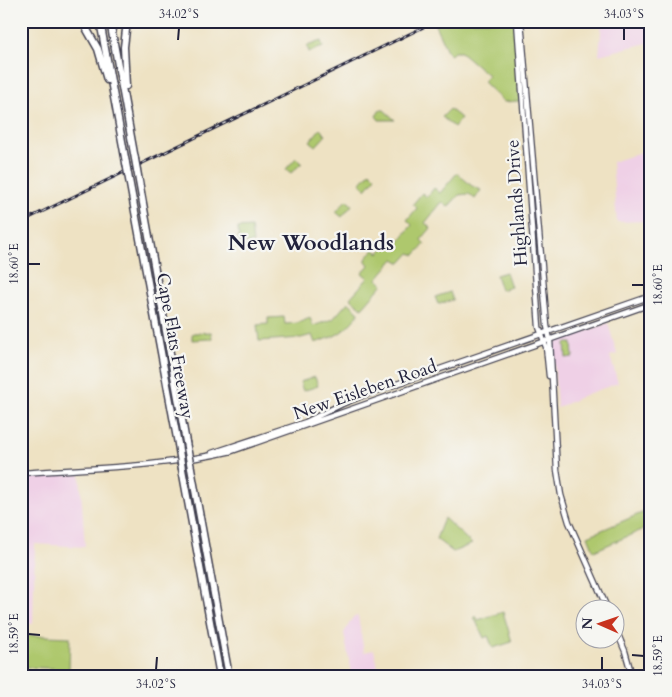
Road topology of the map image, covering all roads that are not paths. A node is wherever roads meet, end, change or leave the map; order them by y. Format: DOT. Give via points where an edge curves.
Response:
graph roads {
  1 [pos="82,21"];
  2 [pos="100,21"];
  3 [pos="110,21"];
  4 [pos="127,21"];
  5 [pos="517,21"];
  6 [pos="521,21"];
  7 [pos="122,142"];
  8 [pos="133,149"];
  9 [pos="651,296"];
  10 [pos="651,304"];
  11 [pos="548,331"];
  12 [pos="541,334"];
  13 [pos="550,340"];
  14 [pos="544,342"];
  15 [pos="551,382"];
  16 [pos="194,458"];
  17 [pos="21,473"];
  18 [pos="604,600"];
  19 [pos="624,650"];
  20 [pos="220,676"];
  21 [pos="229,676"];
  22 [pos="632,676"];
  1 -- 7 [label="highway" via="101,59"];
  2 -- 7 [label="highway, Cape Flats Freeway"];
  3 -- 8 [label="highway, Cape Flats Freeway"];
  4 -- 8 [label="highway" via="124,68"];
  5 -- 12 [label="main road, Highlands Drive"];
  6 -- 11 [label="main road, Highlands Drive"];
  7 -- 20 [label="highway, Cape Flats Freeway, bridge"];
  8 -- 21 [label="highway, Cape Flats Freeway, bridge"];
  9 -- 11 [label="main road, New Eisleben Road"];
  10 -- 13 [label="main road, New Eisleben Road"];
  11 -- 12 [label="main road, New Eisleben Road"];
  11 -- 13 [label="main road, Highlands Drive"];
  12 -- 14 [label="main road, Highlands Drive"];
  12 -- 16 [label="main road, New Eisleben Road" via="362,396 306,422"];
  13 -- 14 [label="main road, New Eisleben Road"];
  13 -- 15 [label="main road, Highlands Drive"];
  14 -- 15 [label="main road, Highlands Drive"];
  14 -- 16 [label="main road, New Eisleben Road" via="244,448"];
  15 -- 18 [label="main road, Highlands Drive" via="562,501"];
  16 -- 17 [label="main road, New Eisleben Road"];
  19 -- 22 [label="main road"];
}
